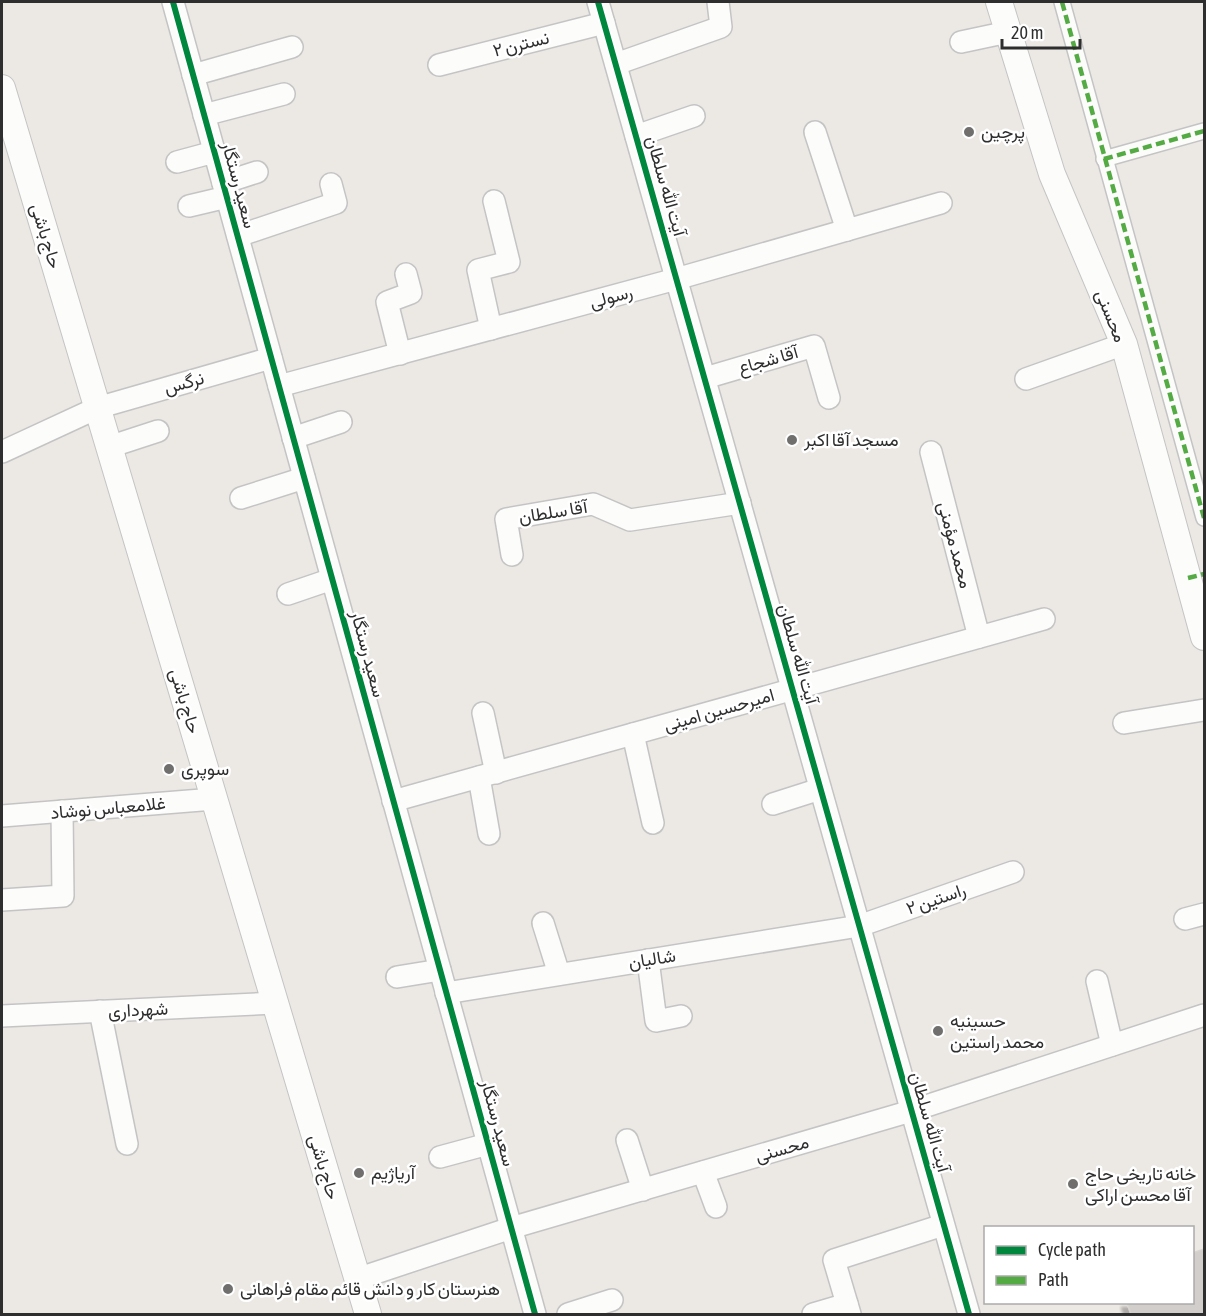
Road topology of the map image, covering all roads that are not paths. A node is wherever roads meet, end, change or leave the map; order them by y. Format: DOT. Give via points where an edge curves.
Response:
graph roads {
  1 [pos="173,2"];
  2 [pos="598,2"];
  3 [pos="718,2"];
  4 [pos="999,2"];
  5 [pos="1062,2"];
  6 [pos="604,23"];
  7 [pos="1008,32"];
  8 [pos="961,42"];
  9 [pos="292,47"];
  10 [pos="616,64"];
  11 [pos="439,65"];
  12 [pos="193,75"];
  13 [pos="284,94"];
  14 [pos="3,100"];
  15 [pos="204,115"];
  16 [pos="694,116"];
  17 [pos="1204,131"];
  18 [pos="815,132"];
  19 [pos="636,136"];
  20 [pos="214,152"];
  21 [pos="1104,159"];
  22 [pos="177,162"];
  23 [pos="258,172"];
  24 [pos="331,184"];
  25 [pos="225,190"];
  26 [pos="494,201"];
  27 [pos="941,203"];
  28 [pos="189,206"];
  29 [pos="847,230"];
  30 [pos="238,236"];
  31 [pos="406,273"];
  32 [pos="676,279"];
  33 [pos="491,329"];
  34 [pos="1124,344"];
  35 [pos="400,354"];
  36 [pos="271,358"];
  37 [pos="705,378"];
  38 [pos="1026,379"];
  39 [pos="279,386"];
  40 [pos="828,398"];
  41 [pos="97,408"];
  42 [pos="341,422"];
  43 [pos="158,431"];
  44 [pos="293,438"];
  45 [pos="109,447"];
  46 [pos="2,452"];
  47 [pos="931,452"];
  48 [pos="304,478"];
  49 [pos="241,498"];
  50 [pos="740,503"];
  51 [pos="1204,518"];
  52 [pos="512,555"];
  53 [pos="1196,576"];
  54 [pos="332,579"];
  55 [pos="288,594"];
  56 [pos="1044,619"];
  57 [pos="979,637"];
  58 [pos="1204,637"];
  59 [pos="792,690"];
  60 [pos="1204,710"];
  61 [pos="483,714"];
  62 [pos="1124,723"];
  63 [pos="633,734"];
  64 [pos="488,775"];
  65 [pos="820,789"];
  66 [pos="214,799"];
  67 [pos="393,801"];
  68 [pos="773,804"];
  69 [pos="62,811"];
  70 [pos="2,816"];
  71 [pos="653,823"];
  72 [pos="489,834"];
  73 [pos="1013,872"];
  74 [pos="2,900"];
  75 [pos="543,923"];
  76 [pos="859,926"];
  77 [pos="648,960"];
  78 [pos="440,970"];
  79 [pos="559,974"];
  80 [pos="397,977"];
  81 [pos="1097,981"];
  82 [pos="446,993"];
  83 [pos="275,1003"];
  84 [pos="100,1011"];
  85 [pos="1204,1014"];
  86 [pos="2,1016"];
  87 [pos="681,1016"];
  88 [pos="1112,1045"];
  89 [pos="911,1112"];
  90 [pos="627,1140"];
  91 [pos="128,1144"];
  92 [pos="488,1144"];
  93 [pos="440,1157"];
  94 [pos="703,1172"];
  95 [pos="643,1190"];
  96 [pos="716,1207"];
  97 [pos="943,1225"];
  98 [pos="511,1228"];
  99 [pos="357,1279"];
  100 [pos="612,1300"];
  101 [pos="849,1309"];
  102 [pos="368,1314"];
  103 [pos="535,1314"];
  104 [pos="568,1314"];
  105 [pos="813,1314"];
  106 [pos="969,1314"];
  1 -- 12 [label="street, سعید رستگار"];
  2 -- 6 [label="street, آیت الله سلطان"];
  3 -- 10 [label="street" via="721,27"];
  4 -- 7 [label="street, محسنی"];
  5 -- 21 [label="street"];
  6 -- 10 [label="street, آیت الله سلطان"];
  6 -- 11 [label="street, نسترن ۲"];
  7 -- 8 [label="street"];
  7 -- 34 [label="street, محسنی" via="1052,174"];
  9 -- 12 [label="street"];
  10 -- 19 [label="street, آیت الله سلطان"];
  12 -- 15 [label="street, سعید رستگار"];
  13 -- 15 [label="street"];
  14 -- 41 [label="street, حاج باشی"];
  15 -- 20 [label="street, سعید رستگار"];
  16 -- 19 [label="street"];
  17 -- 21 [label="street"];
  18 -- 29 [label="street"];
  19 -- 32 [label="street, آیت الله سلطان"];
  20 -- 22 [label="street"];
  20 -- 25 [label="street, سعید رستگار"];
  21 -- 51 [label="street"];
  23 -- 25 [label="street"];
  24 -- 30 [label="street" via="336,203"];
  25 -- 28 [label="street"];
  25 -- 30 [label="street, سعید رستگار"];
  26 -- 33 [label="street" via="509,262 478,270"];
  27 -- 29 [label="street, رسولی"];
  29 -- 32 [label="street, رسولی"];
  30 -- 36 [label="street, سعید رستگار"];
  31 -- 35 [label="street" via="411,292 387,302"];
  32 -- 33 [label="street, رسولی"];
  32 -- 37 [label="street, آیت الله سلطان"];
  33 -- 35 [label="street, رسولی"];
  34 -- 38 [label="street"];
  34 -- 53 [label="street, محسنی"];
  35 -- 39 [label="street, رسولی"];
  36 -- 39 [label="street, سعید رستگار"];
  36 -- 41 [label="street, نرگس"];
  37 -- 40 [label="street, آقا شجاع" via="814,346"];
  37 -- 50 [label="street, آیت الله سلطان"];
  39 -- 44 [label="street, سعید رستگار"];
  41 -- 45 [label="street, حاج باشی"];
  41 -- 46 [label="street, نرگس"];
  42 -- 44 [label="street"];
  43 -- 45 [label="street"];
  44 -- 48 [label="street, سعید رستگار"];
  45 -- 66 [label="street, حاج باشی"];
  47 -- 57 [label="street, محمد مؤمنی"];
  48 -- 49 [label="street"];
  48 -- 54 [label="street, سعید رستگار"];
  50 -- 52 [label="street, آقا سلطان" via="630,520 593,504 506,519"];
  50 -- 59 [label="street, آیت الله سلطان"];
  53 -- 58 [label="street, محسنی"];
  54 -- 55 [label="street"];
  54 -- 67 [label="street, سعید رستگار"];
  56 -- 57 [label="street, امیرحسین امینی"];
  57 -- 59 [label="street, امیرحسین امینی"];
  59 -- 63 [label="street, امیرحسین امینی"];
  59 -- 65 [label="street, آیت الله سلطان"];
  60 -- 62 [label="street"];
  61 -- 64 [label="street"];
  63 -- 64 [label="street, امیرحسین امینی"];
  63 -- 71 [label="street"];
  64 -- 67 [label="street, امیرحسین امینی"];
  64 -- 72 [label="street"];
  65 -- 68 [label="street"];
  65 -- 76 [label="street, آیت الله سلطان"];
  66 -- 69 [label="street, غلامعباس نوشاد"];
  66 -- 83 [label="street, حاج باشی"];
  67 -- 78 [label="street, سعید رستگار"];
  69 -- 70 [label="street, غلامعباس نوشاد"];
  69 -- 74 [label="street" via="63,896"];
  73 -- 76 [label="street, راستین ۲"];
  75 -- 79 [label="street"];
  76 -- 77 [label="street, شالیان"];
  76 -- 89 [label="street, آیت الله سلطان"];
  77 -- 79 [label="street, شالیان"];
  77 -- 87 [label="street" via="656,1021"];
  78 -- 80 [label="street"];
  78 -- 82 [label="street, سعید رستگار"];
  79 -- 82 [label="street, شالیان"];
  81 -- 88 [label="street"];
  82 -- 92 [label="street, سعید رستگار"];
  83 -- 84 [label="street, شهرداری"];
  83 -- 99 [label="street, حاج باشی"];
  84 -- 86 [label="street, شهرداری"];
  84 -- 91 [label="street"];
  85 -- 88 [label="street, محسنی"];
  88 -- 89 [label="street, محسنی"];
  89 -- 94 [label="street, محسنی"];
  89 -- 97 [label="street, آیت الله سلطان"];
  90 -- 95 [label="street"];
  92 -- 93 [label="street"];
  92 -- 98 [label="street, سعید رستگار"];
  94 -- 95 [label="street, محسنی"];
  94 -- 96 [label="street"];
  95 -- 98 [label="street, محسنی"];
  97 -- 101 [label="street" via="834,1260"];
  97 -- 106 [label="street, آیت الله سلطان"];
  98 -- 99 [label="street, محسنی"];
  98 -- 103 [label="street, سعید رستگار"];
  99 -- 102 [label="street, حاج باشی"];
  100 -- 104 [label="street"];
  101 -- 105 [label="street"];
}
